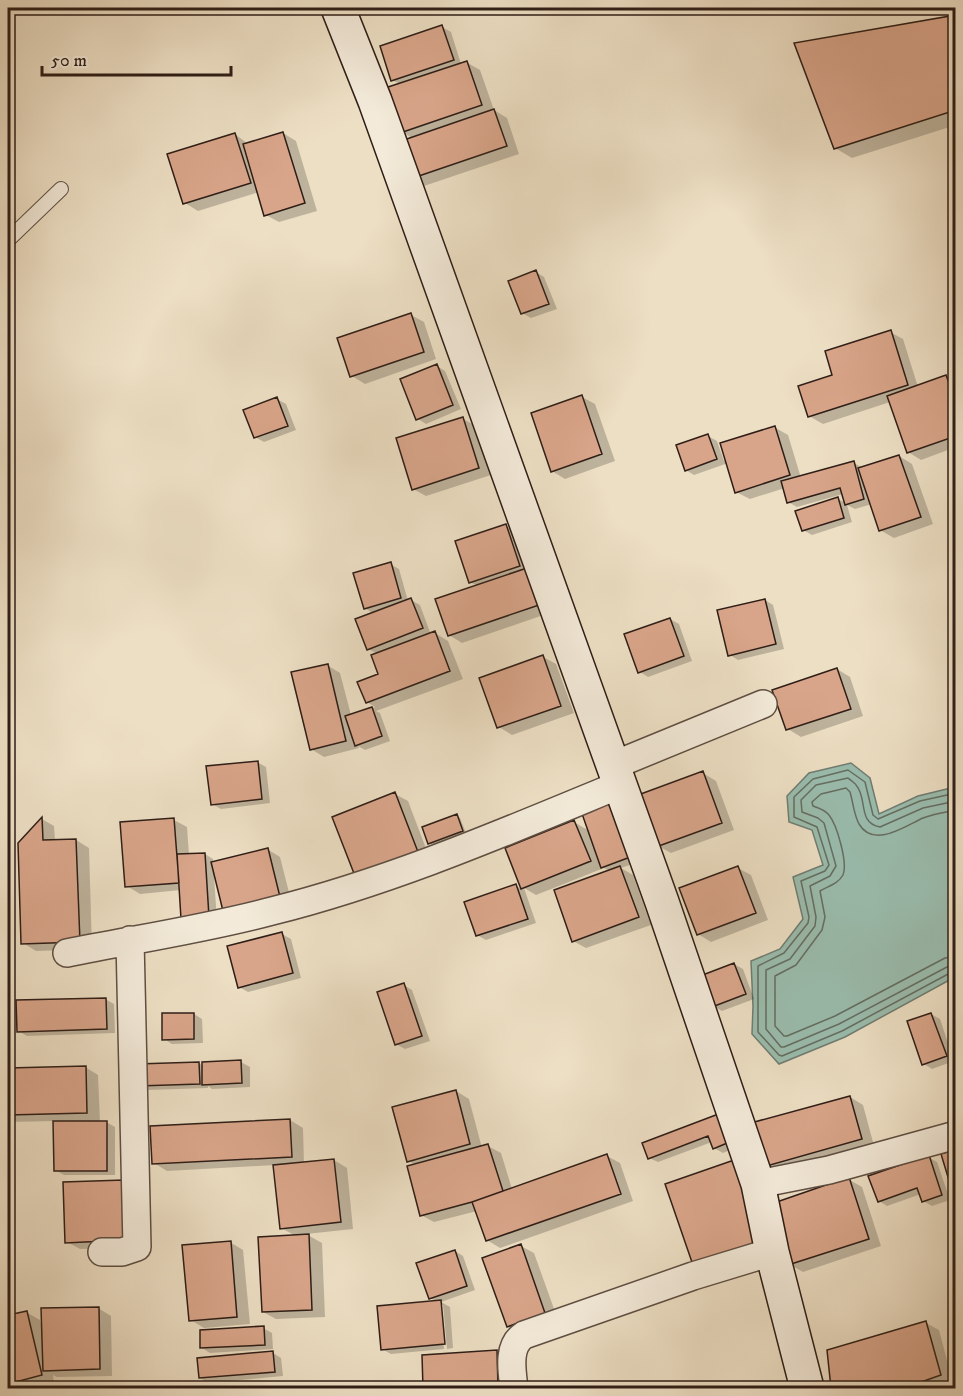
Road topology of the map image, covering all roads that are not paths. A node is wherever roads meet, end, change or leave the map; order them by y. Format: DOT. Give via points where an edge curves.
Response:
graph roads {
  1 [pos="338,8"];
  2 [pos="61,189"];
  3 [pos="8,240"];
  4 [pos="763,704"];
  5 [pos="615,776"];
  6 [pos="130,940"];
  7 [pos="67,953"];
  8 [pos="956,1135"];
  9 [pos="758,1184"];
  10 [pos="102,1252"];
  11 [pos="772,1252"];
  12 [pos="514,1389"];
  13 [pos="807,1389"];
  1 -- 5 [label="street" via="375,101"];
  2 -- 3 [label="lane"];
  4 -- 5 [label="street"];
  5 -- 6 [label="street" via="398,873 274,911"];
  5 -- 9 [label="street"];
  6 -- 7 [label="street"];
  6 -- 10 [label="street" via="137,1247"];
  8 -- 9 [label="street" via="829,1170"];
  9 -- 11 [label="street"];
  11 -- 12 [label="street" via="524,1335 514,1347"];
  11 -- 13 [label="street"];
}
